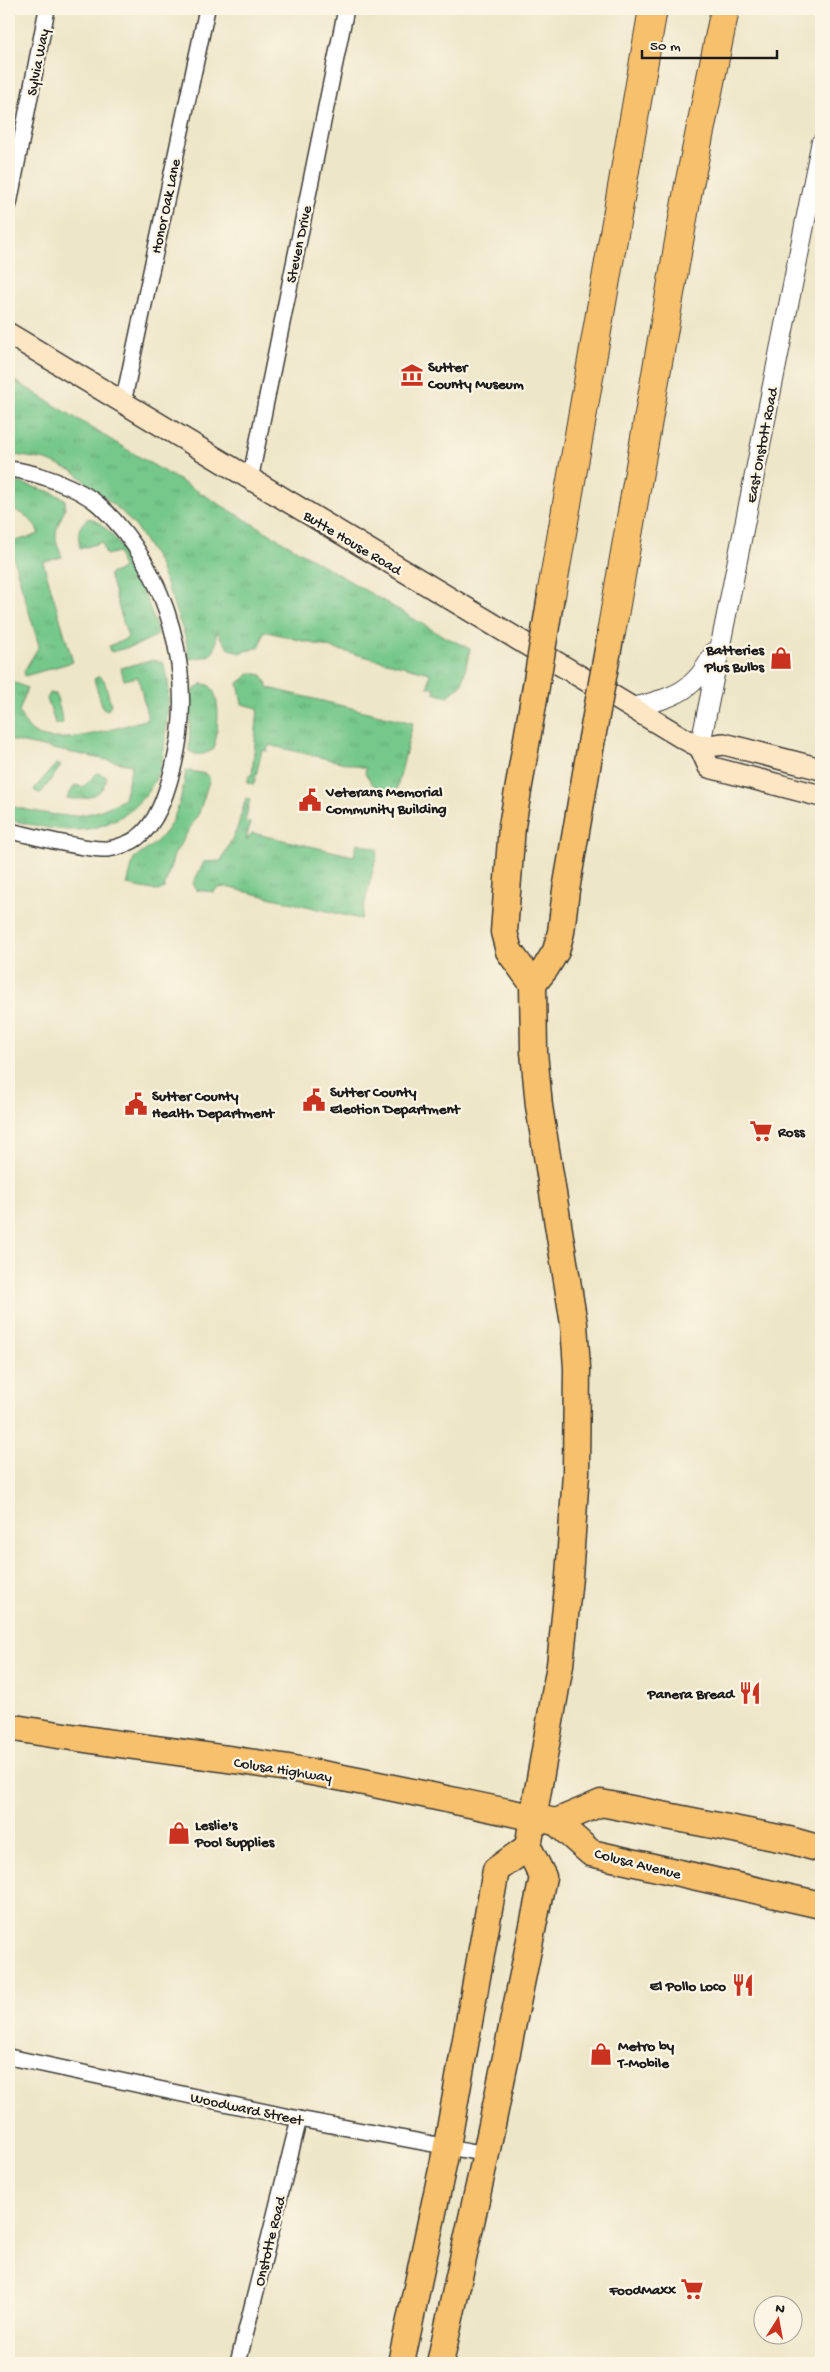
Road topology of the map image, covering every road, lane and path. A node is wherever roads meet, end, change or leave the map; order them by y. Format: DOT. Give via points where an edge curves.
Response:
graph roads {
  1 [pos="47,9"];
  2 [pos="207,9"];
  3 [pos="346,9"];
  4 [pos="653,9"];
  5 [pos="725,9"];
  6 [pos="821,143"];
  7 [pos="9,204"];
  8 [pos="9,334"];
  9 [pos="123,403"];
  10 [pos="9,469"];
  11 [pos="250,480"];
  12 [pos="551,596"];
  13 [pos="611,633"];
  14 [pos="722,635"];
  15 [pos="632,708"];
  16 [pos="700,747"];
  17 [pos="821,769"];
  18 [pos="821,796"];
  19 [pos="9,831"];
  20 [pos="532,984"];
  21 [pos="9,1727"];
  22 [pos="545,1820"];
  23 [pos="528,1847"];
  24 [pos="821,1849"];
  25 [pos="821,1905"];
  26 [pos="9,2057"];
  27 [pos="299,2119"];
  28 [pos="447,2146"];
  29 [pos="486,2154"];
  30 [pos="238,2363"];
  31 [pos="401,2363"];
  32 [pos="440,2363"];
  1 -- 7 [label="street, Sylvia Way"];
  2 -- 9 [label="street, Honor Oak Lane"];
  3 -- 11 [label="street, Steven Drive"];
  4 -- 12 [label="highway"];
  5 -- 13 [label="highway" via="688,190"];
  6 -- 14 [label="street, East Onstott Road"];
  8 -- 9 [label="main road, Butte House Road"];
  9 -- 11 [label="main road, Butte House Road"];
  10 -- 19 [label="street" via="60,482 98,503 128,535 155,582 170,623 176,643 182,694 178,753 167,791 155,817 137,838 103,849"];
  11 -- 15 [label="main road, Butte House Road"];
  12 -- 20 [label="highway, bridge" via="512,826 504,932 508,951"];
  13 -- 20 [label="highway, bridge" via="561,932 556,951"];
  14 -- 15 [label="street" via="705,670 692,683 675,696"];
  14 -- 16 [label="street, East Onstott Road"];
  15 -- 16 [label="main road, Butte House Road"];
  16 -- 17 [label="main road" via="724,744"];
  16 -- 18 [label="main road, Butte House Road" via="709,766"];
  20 -- 22 [label="highway" via="538,1097 574,1324 577,1406 574,1524"];
  21 -- 22 [label="highway, Colusa Highway" via="302,1771"];
  22 -- 23 [label="highway"];
  22 -- 24 [label="highway" via="600,1804"];
  22 -- 25 [label="highway, Colusa Avenue" via="591,1853"];
  23 -- 28 [label="highway" via="496,1870"];
  23 -- 29 [label="highway" via="543,1877"];
  26 -- 27 [label="street, Woodward Street"];
  27 -- 28 [label="street, Woodward Street"];
  27 -- 30 [label="street, Onstotte Road"];
  28 -- 29 [label="street, Woodward Street"];
  28 -- 31 [label="highway"];
  29 -- 32 [label="highway"];
}
